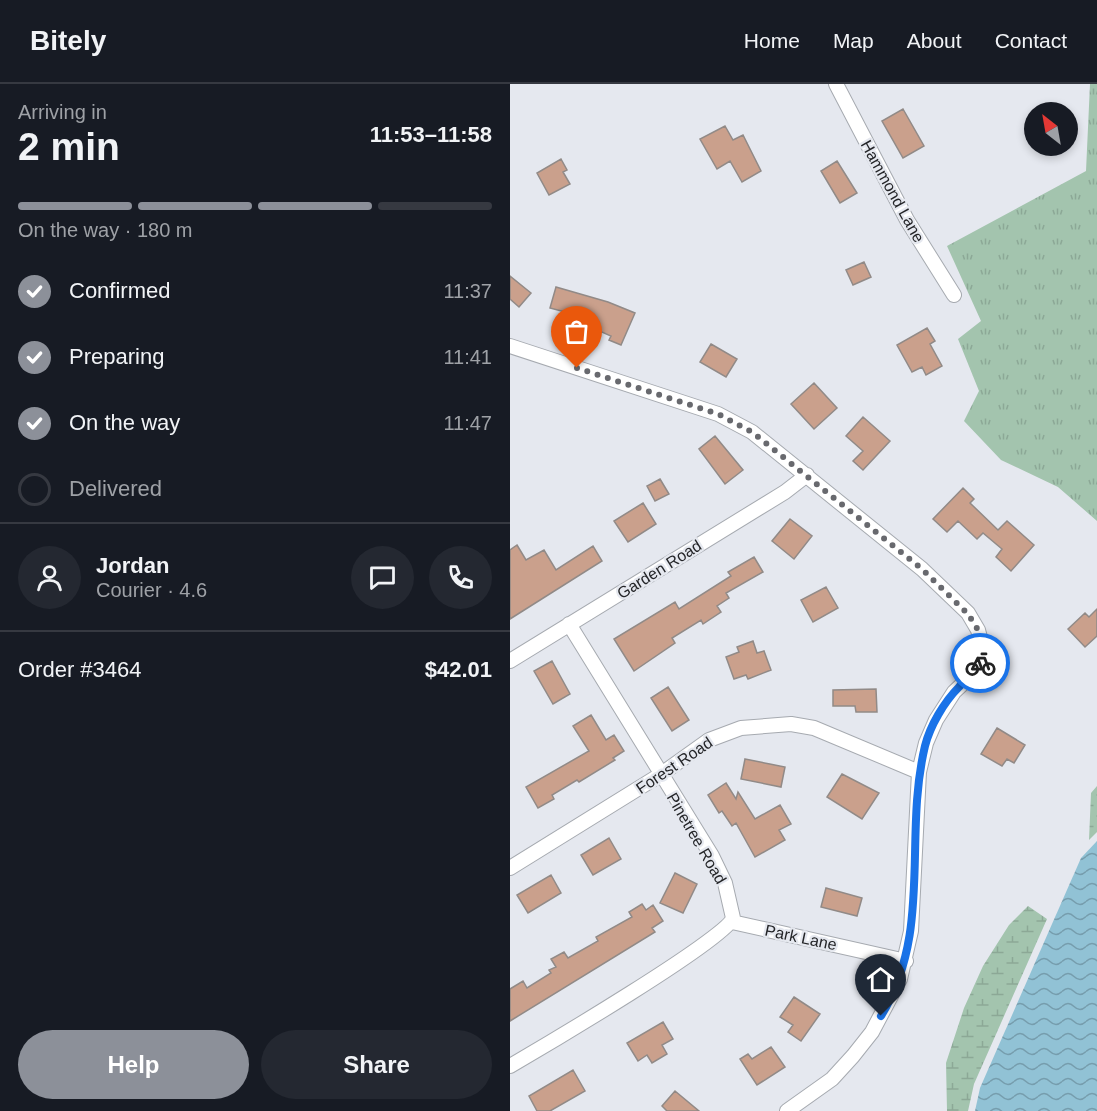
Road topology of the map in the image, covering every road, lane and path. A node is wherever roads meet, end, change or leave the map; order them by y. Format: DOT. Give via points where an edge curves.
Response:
graph roads {
  1 [pos="836,84"];
  2 [pos="954,295"];
  3 [pos="510,346"];
  4 [pos="807,475"];
  5 [pos="568,624"];
  6 [pos="510,661"];
  7 [pos="919,772"];
  8 [pos="660,775"];
  9 [pos="510,868"];
  10 [pos="732,922"];
  11 [pos="906,961"];
  12 [pos="510,1066"];
  13 [pos="787,1111"];
  1 -- 2 [label="street, Hammond Lane" via="907,220"];
  3 -- 4 [label="street" via="718,414 752,432"];
  4 -- 5 [label="street, Garden Road"];
  4 -- 7 [label="street" via="922,569 968,614 978,630 982,658 936,720"];
  5 -- 6 [label="street, Garden Road"];
  5 -- 8 [label="street, Pinetree Road"];
  7 -- 8 [label="street, Forest Road" via="814,728 765,724 723,733"];
  7 -- 11 [label="street" via="916,863"];
  8 -- 9 [label="street, Forest Road"];
  8 -- 10 [label="street, Pinetree Road" via="712,856 725,883"];
  10 -- 11 [label="street, Park Lane"];
  10 -- 12 [label="street" via="668,969"];
  11 -- 13 [label="street" via="890,1000 853,1056 832,1079"];
}
